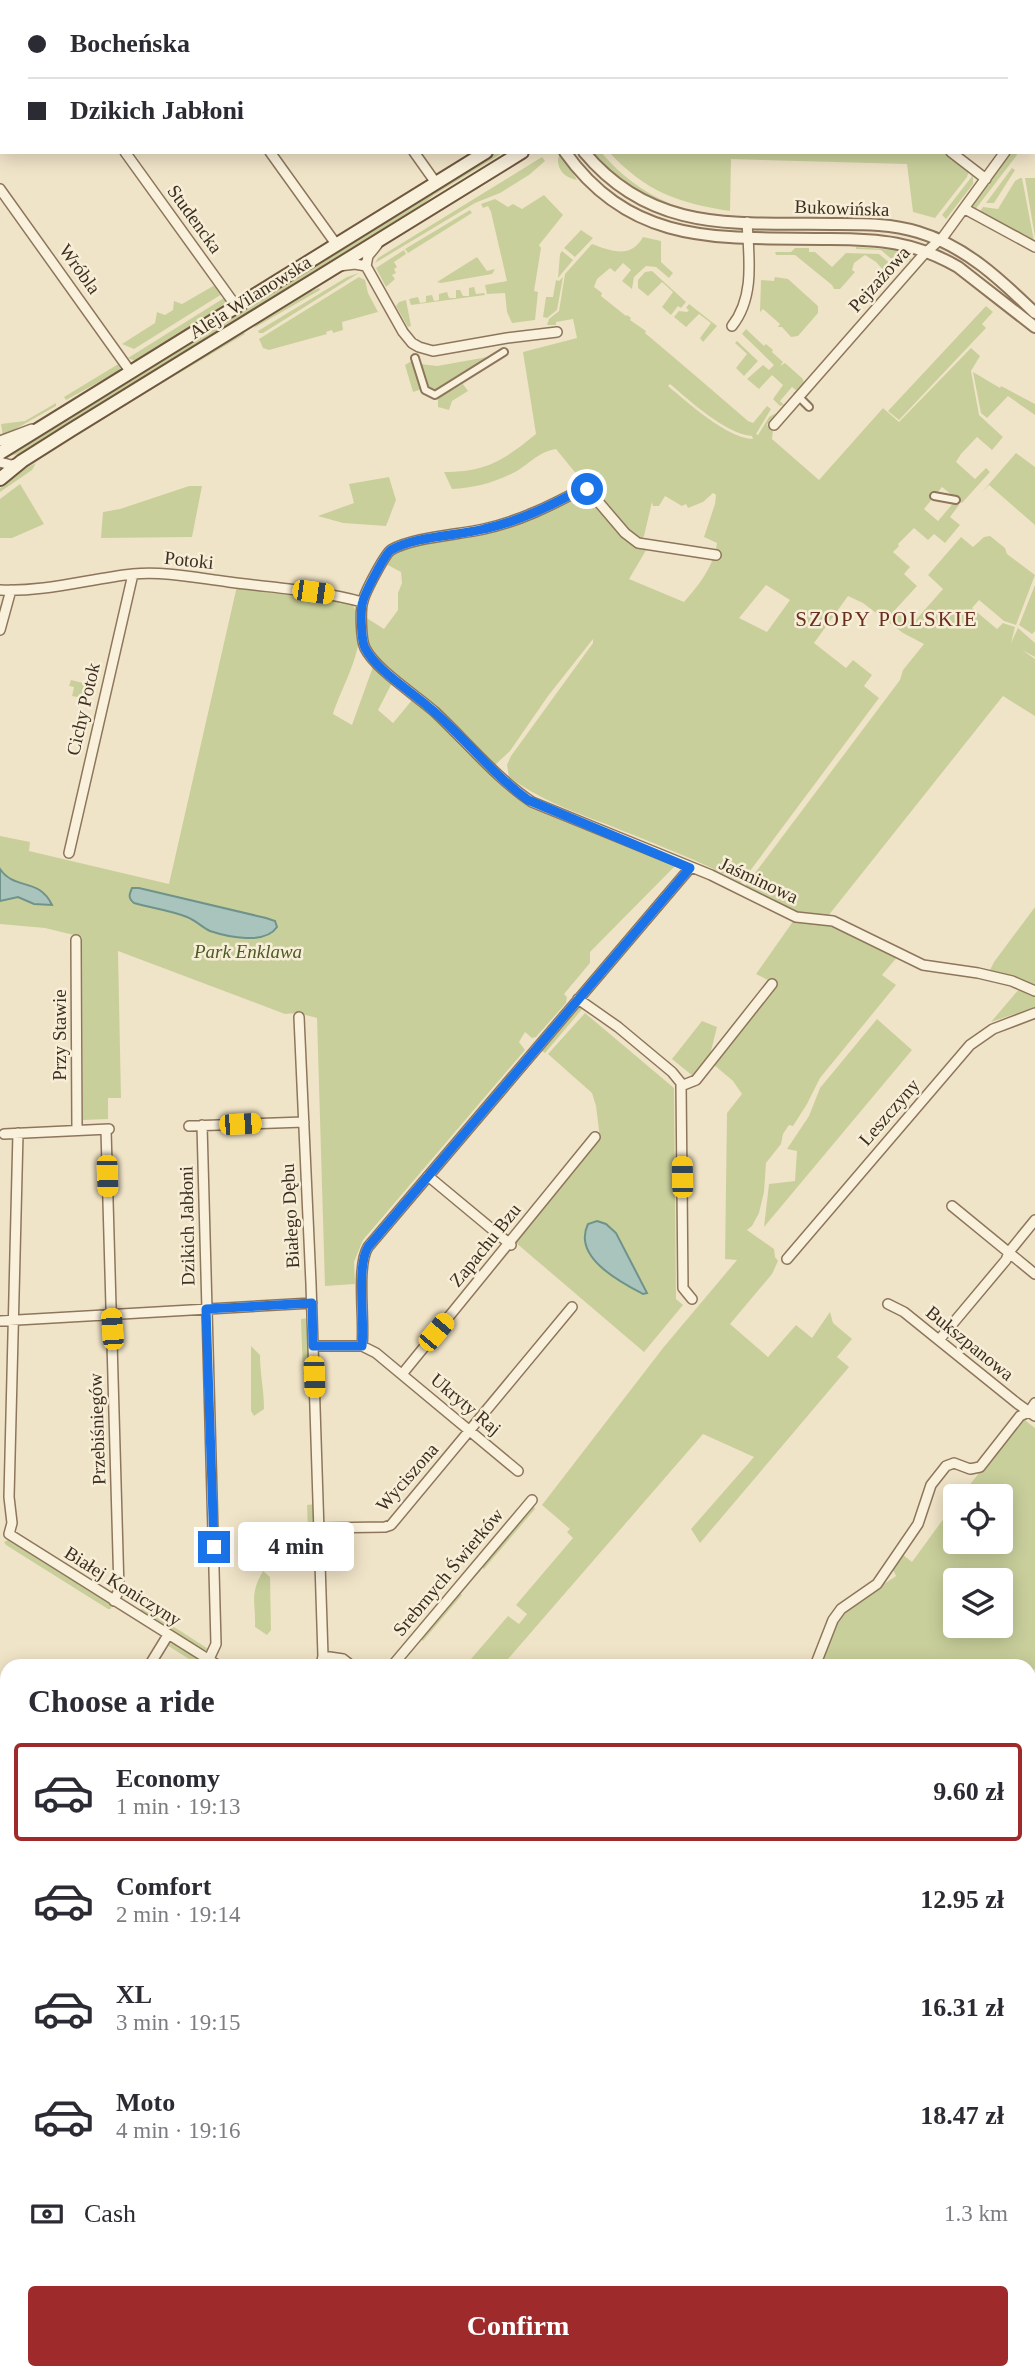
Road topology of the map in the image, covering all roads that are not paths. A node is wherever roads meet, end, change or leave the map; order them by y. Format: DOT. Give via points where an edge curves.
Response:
graph roads {
  1 [pos="126,154"];
  2 [pos="271,154"];
  3 [pos="415,154"];
  4 [pos="483,154"];
  5 [pos="520,154"];
  6 [pos="567,154"];
  7 [pos="586,154"];
  8 [pos="954,154"];
  9 [pos="1005,154"];
  10 [pos="986,179"];
  11 [pos="436,183"];
  12 [pos="0,189"];
  13 [pos="965,209"];
  14 [pos="747,222"];
  15 [pos="748,238"];
  16 [pos="382,239"];
  17 [pos="940,240"];
  18 [pos="336,244"];
  19 [pos="1035,247"];
  20 [pos="928,251"];
  21 [pos="366,266"];
  22 [pos="337,267"];
  23 [pos="236,306"];
  24 [pos="1035,313"];
  25 [pos="732,326"];
  26 [pos="1035,327"];
  27 [pos="557,332"];
  28 [pos="504,352"];
  29 [pos="415,358"];
  30 [pos="130,371"];
  31 [pos="798,396"];
  32 [pos="809,407"];
  33 [pos="774,425"];
  34 [pos="40,427"];
  35 [pos="0,441"];
  36 [pos="0,453"];
  37 [pos="22,461"];
  38 [pos="0,464"];
  39 [pos="0,471"];
  40 [pos="0,479"];
  41 [pos="934,496"];
  42 [pos="956,500"];
  43 [pos="716,555"];
  44 [pos="133,574"];
  45 [pos="0,590"];
  46 [pos="11,590"];
  47 [pos="362,602"];
  48 [pos="0,630"];
  49 [pos="69,853"];
  50 [pos="690,868"];
  51 [pos="76,940"];
  52 [pos="772,984"];
  53 [pos="1035,991"];
  54 [pos="578,999"];
  55 [pos="1035,1013"];
  56 [pos="299,1017"];
  57 [pos="681,1086"];
  58 [pos="304,1122"];
  59 [pos="202,1125"];
  60 [pos="189,1126"];
  61 [pos="77,1130"];
  62 [pos="18,1133"];
  63 [pos="4,1134"];
  64 [pos="595,1138"];
  65 [pos="428,1176"];
  66 [pos="953,1206"];
  67 [pos="1035,1220"];
  68 [pos="511,1245"];
  69 [pos="1009,1252"];
  70 [pos="787,1259"];
  71 [pos="1035,1274"];
  72 [pos="692,1299"];
  73 [pos="312,1303"];
  74 [pos="888,1304"];
  75 [pos="572,1307"];
  76 [pos="206,1309"];
  77 [pos="111,1314"];
  78 [pos="15,1320"];
  79 [pos="0,1321"];
  80 [pos="939,1340"];
  81 [pos="313,1346"];
  82 [pos="362,1346"];
  83 [pos="403,1373"];
  84 [pos="1033,1410"];
  85 [pos="471,1431"];
  86 [pos="518,1471"];
  87 [pos="532,1500"];
  88 [pos="319,1528"];
  89 [pos="114,1601"];
  90 [pos="168,1635"];
  91 [pos="153,1659"];
  92 [pos="209,1659"];
  93 [pos="322,1659"];
  94 [pos="398,1659"];
  95 [pos="818,1659"];
  1 -- 23 [label="street, Studencka"];
  2 -- 18 [label="street"];
  3 -- 11 [label="street"];
  4 -- 11 [label="main road, Aleja Wilanowska"];
  5 -- 16 [label="main road, Aleja Wilanowska"];
  6 -- 15 [label="street, Bukowińska" via="595,186 642,218 697,235"];
  7 -- 14 [label="street, Bukowińska" via="621,187 658,208 703,220"];
  8 -- 10 [label="street"];
  9 -- 10 [label="street, Pejzażowa"];
  10 -- 13 [label="street, Pejzażowa"];
  11 -- 18 [label="main road, Aleja Wilanowska"];
  12 -- 30 [label="street, Wróbla"];
  13 -- 17 [label="street, Pejzażowa"];
  13 -- 19 [label="street"];
  14 -- 15 [label="street"];
  14 -- 17 [label="street, Bukowińska" via="881,225"];
  15 -- 20 [label="street, Bukowińska" via="884,240"];
  15 -- 25 [label="street" via="747,297"];
  16 -- 21 [label="street"];
  16 -- 22 [label="main road, Aleja Wilanowska"];
  17 -- 20 [label="street, Pejzażowa"];
  17 -- 24 [label="street, Bukowińska" via="978,262"];
  18 -- 23 [label="main road, Aleja Wilanowska"];
  20 -- 26 [label="street, Bukowińska" via="958,267"];
  20 -- 31 [label="street, Pejzażowa"];
  21 -- 22 [label="street"];
  21 -- 27 [label="street" via="407,339 426,349"];
  22 -- 37 [label="main road, Aleja Wilanowska"];
  23 -- 30 [label="main road, Aleja Wilanowska"];
  28 -- 29 [label="street" via="435,395 425,390"];
  30 -- 34 [label="main road, Aleja Wilanowska"];
  31 -- 32 [label="street"];
  31 -- 33 [label="street, Pejzażowa"];
  34 -- 35 [label="street"];
  34 -- 36 [label="main road, Aleja Wilanowska"];
  37 -- 38 [label="street"];
  37 -- 40 [label="main road, Aleja Wilanowska"];
  38 -- 39 [label="street"];
  41 -- 42 [label="street"];
  43 -- 47 [label="street" via="638,543 582,489 517,520 391,550"];
  44 -- 46 [label="street, Potoki"];
  44 -- 47 [label="street, Potoki" via="171,574"];
  44 -- 49 [label="street, Cichy Potok"];
  45 -- 46 [label="street, Potoki"];
  46 -- 48 [label="street"];
  47 -- 50 [label="street, Jaśminowa" via="366,650 519,793"];
  50 -- 53 [label="street, Jaśminowa" via="796,917 833,920 923,965 978,973"];
  50 -- 54 [label="street"];
  51 -- 61 [label="street, Przy Stawie"];
  52 -- 57 [label="street" via="696,1080"];
  54 -- 57 [label="street" via="672,1072"];
  54 -- 65 [label="street"];
  55 -- 70 [label="street, Leszczyny" via="993,1029 970,1045"];
  56 -- 58 [label="street, Białego Dębu"];
  57 -- 72 [label="street" via="683,1288"];
  58 -- 59 [label="street"];
  58 -- 73 [label="street, Białego Dębu"];
  59 -- 60 [label="street"];
  59 -- 76 [label="street, Dzikich Jabłoni"];
  61 -- 62 [label="street"];
  61 -- 77 [label="street, Przebiśniegów" via="107,1130"];
  62 -- 63 [label="street"];
  62 -- 78 [label="street"];
  64 -- 68 [label="street, Zapachu Bzu"];
  65 -- 68 [label="street"];
  65 -- 82 [label="street" via="365,1250"];
  66 -- 69 [label="street"];
  67 -- 69 [label="street"];
  68 -- 83 [label="street, Zapachu Bzu"];
  69 -- 71 [label="street"];
  69 -- 80 [label="street"];
  73 -- 76 [label="street"];
  73 -- 81 [label="street, Białego Dębu"];
  74 -- 80 [label="street, Bukszpanowa"];
  75 -- 85 [label="street, Wyciszona"];
  76 -- 77 [label="street"];
  76 -- 92 [label="street, Dzikich Jabłoni" via="216,1643"];
  77 -- 78 [label="street"];
  77 -- 89 [label="street, Przebiśniegów" via="119,1590"];
  78 -- 79 [label="street"];
  78 -- 89 [label="street, Białej Koniczyny" via="9,1534"];
  80 -- 84 [label="street, Bukszpanowa"];
  81 -- 82 [label="street"];
  81 -- 88 [label="street, Białego Dębu"];
  82 -- 83 [label="street, Ukryty Raj"];
  83 -- 85 [label="street, Ukryty Raj"];
  84 -- 95 [label="street" via="1020,1416 980,1467 954,1463 943,1469 927,1493 918,1524 877,1584 833,1619"];
  85 -- 86 [label="street, Ukryty Raj"];
  85 -- 88 [label="street, Wyciszona" via="391,1525"];
  87 -- 94 [label="street, Srebrnych Świerków"];
  88 -- 93 [label="street, Białego Dębu"];
  89 -- 90 [label="street, Białej Koniczyny"];
  90 -- 91 [label="street"];
  90 -- 92 [label="street, Białej Koniczyny"];
}
